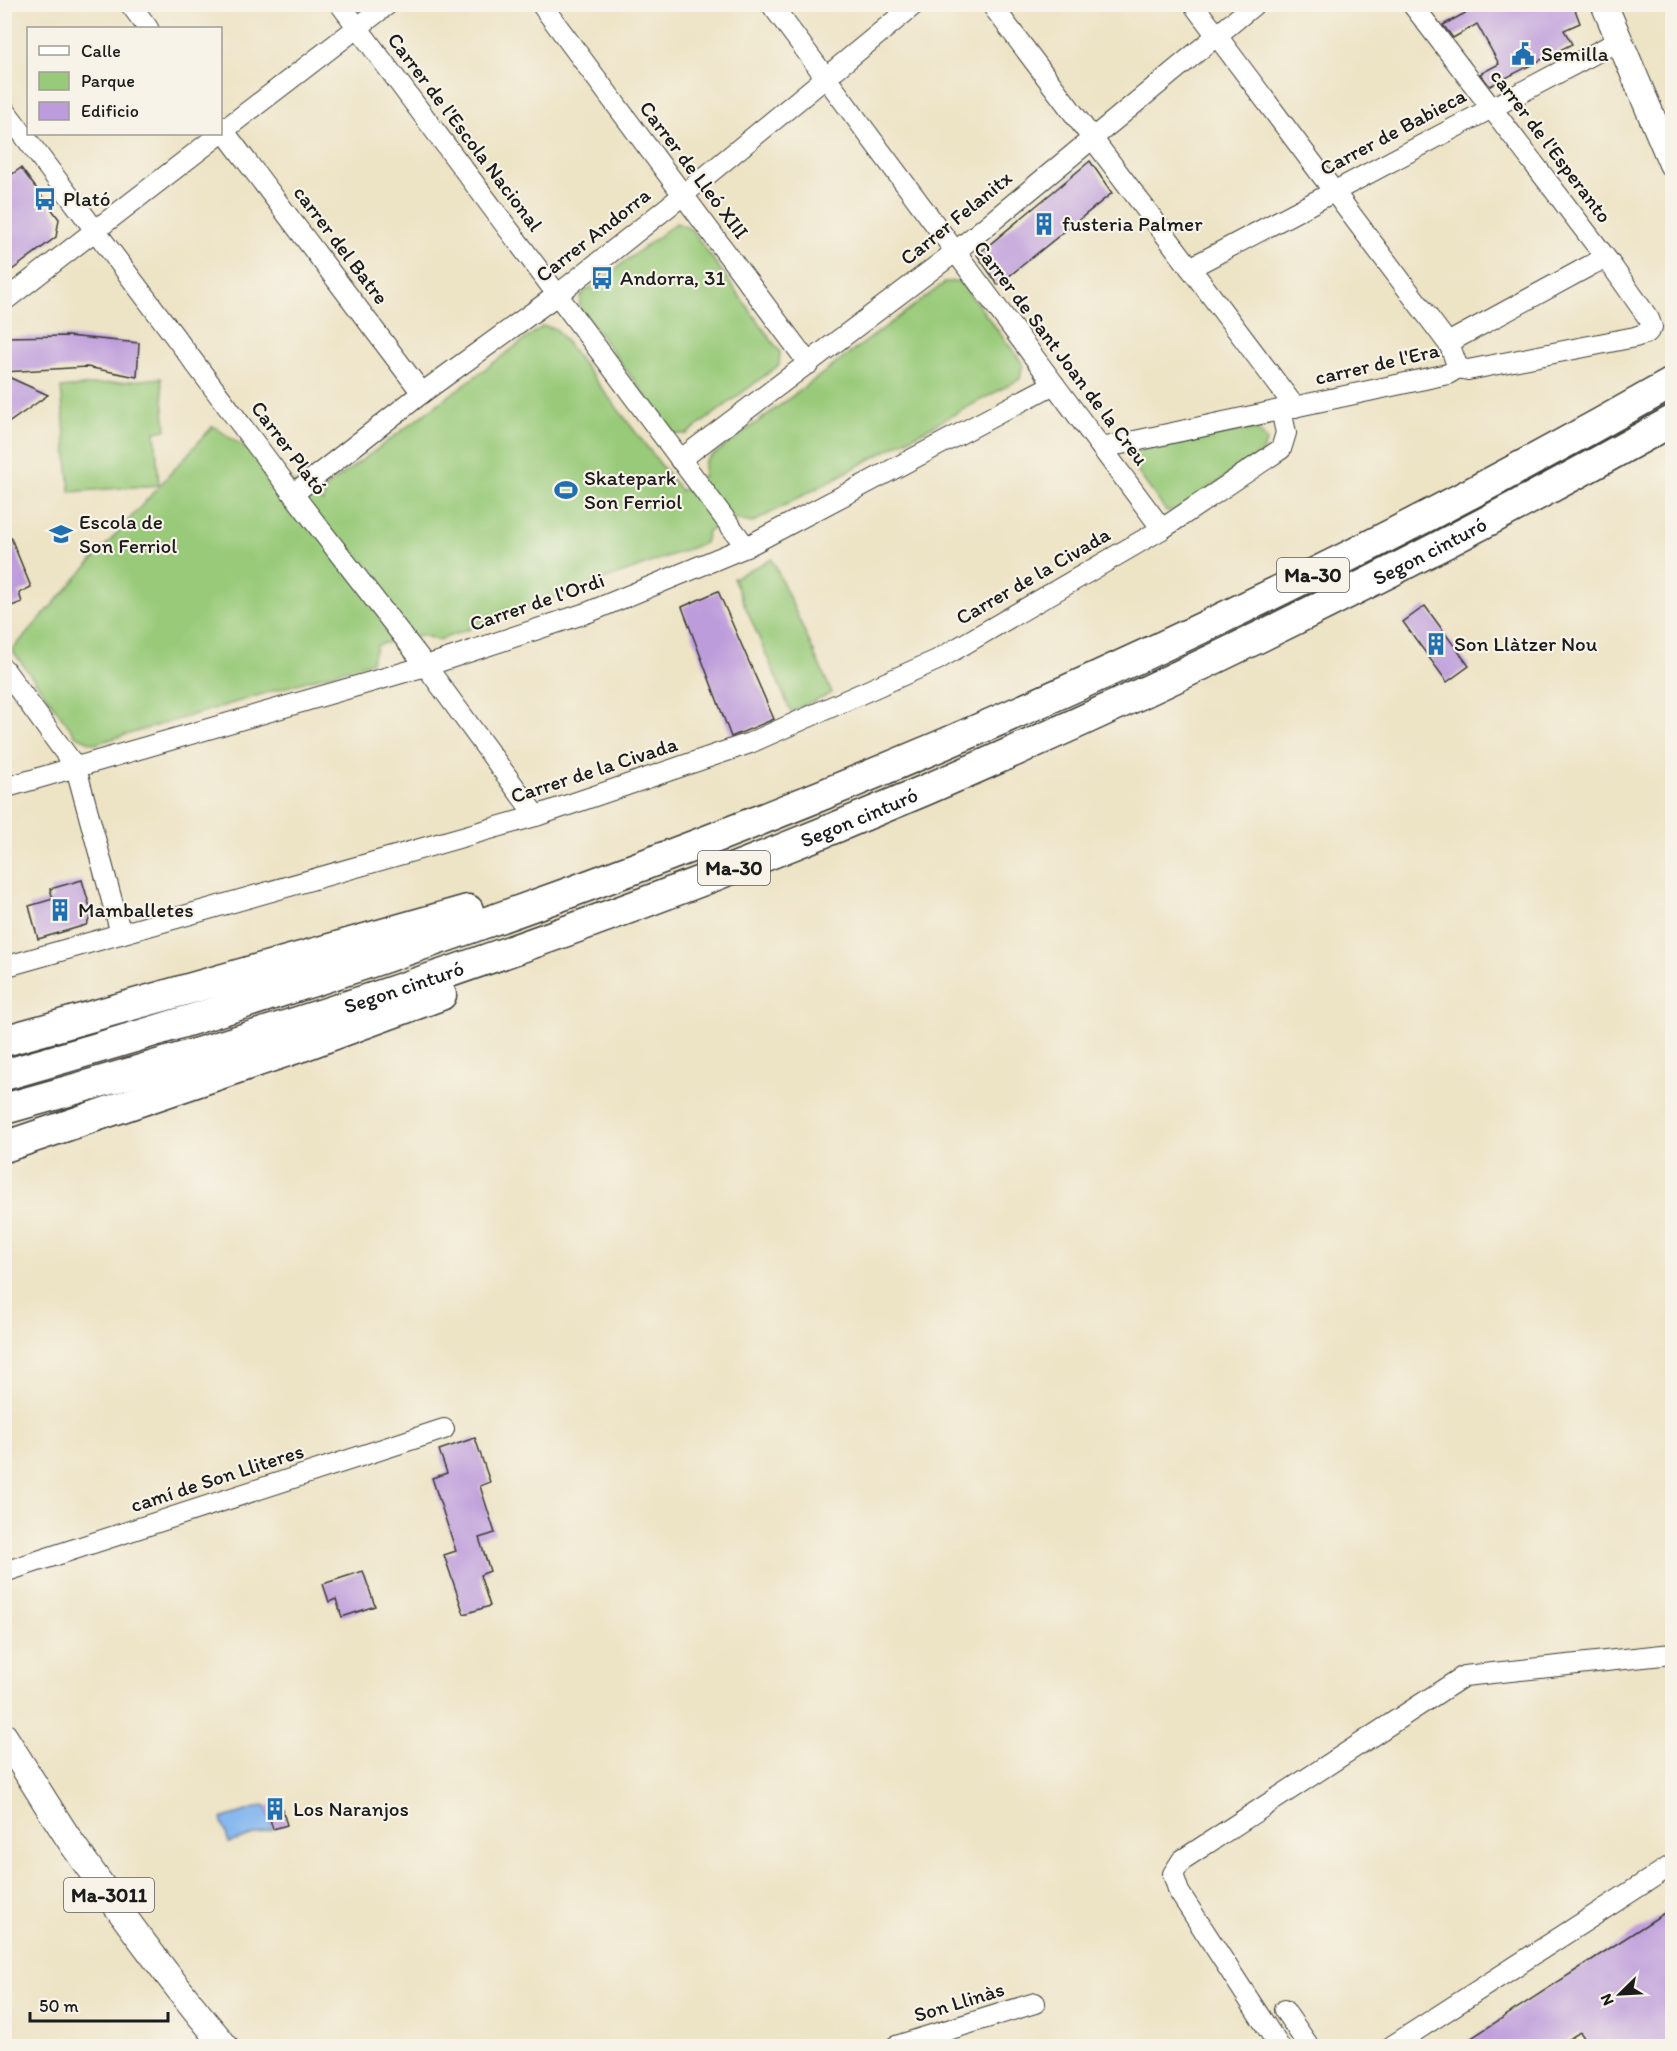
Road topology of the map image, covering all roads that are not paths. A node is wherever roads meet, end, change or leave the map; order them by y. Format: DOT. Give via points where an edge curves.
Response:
graph roads {
  1 [pos="130,4"];
  2 [pos="340,4"];
  3 [pos="388,4"];
  4 [pos="541,4"];
  5 [pos="771,4"];
  6 [pos="915,4"];
  7 [pos="991,4"];
  8 [pos="1193,4"];
  9 [pos="1255,4"];
  10 [pos="1412,4"];
  11 [pos="1605,4"];
  12 [pos="147,27"];
  13 [pos="357,28"];
  14 [pos="1217,36"];
  15 [pos="1620,40"];
  16 [pos="825,78"];
  17 [pos="1491,107"];
  18 [pos="4,109"];
  19 [pos="222,130"];
  20 [pos="222,132"];
  21 [pos="216,135"];
  22 [pos="1092,138"];
  23 [pos="1672,164"];
  24 [pos="1334,191"];
  25 [pos="683,195"];
  26 [pos="95,229"];
  27 [pos="955,252"];
  28 [pos="1609,262"];
  29 [pos="1190,268"];
  30 [pos="557,295"];
  31 [pos="4,301"];
  32 [pos="1649,319"];
  33 [pos="1450,346"];
  34 [pos="809,364"];
  35 [pos="1458,368"];
  36 [pos="1672,383"];
  37 [pos="1054,384"];
  38 [pos="422,393"];
  39 [pos="1288,408"];
  40 [pos="1672,421"];
  41 [pos="1672,439"];
  42 [pos="1101,448"];
  43 [pos="680,460"];
  44 [pos="294,494"];
  45 [pos="1162,529"];
  46 [pos="746,547"];
  47 [pos="1434,550"];
  48 [pos="426,666"];
  49 [pos="4,669"];
  50 [pos="76,768"];
  51 [pos="4,788"];
  52 [pos="536,816"];
  53 [pos="667,857"];
  54 [pos="740,865"];
  55 [pos="121,934"];
  56 [pos="4,967"];
  57 [pos="4,1041"];
  58 [pos="4,1075"];
  59 [pos="4,1109"];
  60 [pos="4,1147"];
  61 [pos="444,1429"];
  62 [pos="4,1572"];
  63 [pos="1672,1654"];
  64 [pos="4,1736"];
  65 [pos="1672,1865"];
  66 [pos="1035,2003"];
  67 [pos="1284,2010"];
  68 [pos="225,2046"];
  69 [pos="896,2046"];
  70 [pos="1279,2046"];
  71 [pos="1309,2046"];
  72 [pos="1392,2046"];
  1 -- 12 [label="street"];
  2 -- 13 [label="street, Carrer de l'Escola Nacional"];
  3 -- 13 [label="street"];
  4 -- 25 [label="street, Carrer de Lleó XIII"];
  5 -- 16 [label="street, Carrer de Sant Joan de la Creu"];
  6 -- 16 [label="street, Carrer Andorra"];
  7 -- 22 [label="street"];
  8 -- 14 [label="street"];
  9 -- 14 [label="street, Carrer Felanitx"];
  10 -- 17 [label="street, carrer de l'Esperanto"];
  11 -- 15 [label="main road"];
  13 -- 19 [label="street"];
  13 -- 30 [label="street, Carrer de l'Escola Nacional"];
  14 -- 22 [label="street, Carrer Felanitx"];
  14 -- 24 [label="street"];
  15 -- 17 [label="street, Carrer de Babieca"];
  15 -- 23 [label="main road"];
  16 -- 25 [label="street, Carrer Andorra"];
  16 -- 27 [label="street, Carrer de Sant Joan de la Creu"];
  17 -- 24 [label="street, Carrer de Babieca"];
  17 -- 28 [label="street, carrer de l'Esperanto"];
  18 -- 26 [label="street, Carrer Plató"];
  20 -- 38 [label="street, carrer del Batre"];
  21 -- 26 [label="street"];
  22 -- 27 [label="street, Carrer Felanitx"];
  22 -- 29 [label="street"];
  24 -- 29 [label="street, Carrer de Babieca"];
  24 -- 33 [label="street"];
  25 -- 30 [label="street, Carrer Andorra"];
  25 -- 34 [label="street, Carrer de Lleó XIII"];
  26 -- 31 [label="street"];
  26 -- 44 [label="street, Carrer Plató"];
  27 -- 34 [label="street, Carrer Felanitx"];
  27 -- 37 [label="street, Carrer de Sant Joan de la Creu"];
  28 -- 32 [label="street, carrer de l'Esperanto"];
  28 -- 33 [label="street" via="1591,265 1455,339"];
  29 -- 39 [label="street"];
  30 -- 38 [label="street, Carrer Andorra"];
  30 -- 43 [label="street, Carrer de l'Escola Nacional"];
  32 -- 35 [label="street, carrer de l'Era" via="1652,327 1635,337 1468,370"];
  33 -- 35 [label="street"];
  34 -- 43 [label="street, Carrer Felanitx"];
  35 -- 39 [label="street, carrer de l'Era" via="1448,374"];
  36 -- 53 [label="highway, Segon cinturó / Ma-30" via="1319,572 942,746"];
  37 -- 42 [label="street, Carrer de Sant Joan de la Creu"];
  37 -- 46 [label="street, Carrer de l'Ordi"];
  38 -- 44 [label="street, Carrer Andorra"];
  39 -- 42 [label="street, carrer de l'Era"];
  39 -- 45 [label="street, Carrer de la Civada" via="1281,449"];
  40 -- 47 [label="highway, Segon cinturó / Ma-30"];
  41 -- 47 [label="highway" via="1510,525"];
  42 -- 45 [label="street, Carrer de Sant Joan de la Creu"];
  43 -- 46 [label="street, Carrer de l'Escola Nacional"];
  44 -- 48 [label="street, Carrer Plató"];
  45 -- 52 [label="street, Carrer de la Civada" via="937,660 750,743"];
  46 -- 48 [label="street, Carrer de l'Ordi" via="589,612"];
  47 -- 54 [label="highway, Segon cinturó / Ma-30" via="1285,626 1075,724"];
  48 -- 50 [label="street, Carrer de l'Ordi"];
  48 -- 52 [label="street, Carrer Plató"];
  49 -- 50 [label="street"];
  50 -- 51 [label="street, Carrer de l'Ordi"];
  50 -- 55 [label="street"];
  52 -- 55 [label="street, Carrer de la Civada"];
  53 -- 57 [label="highway" via="591,867 499,901"];
  53 -- 58 [label="highway, Ma-30" via="342,973"];
  54 -- 59 [label="highway, Segon cinturó / Ma-30" via="552,936 301,1021"];
  54 -- 60 [label="highway" via="688,901 606,933 343,1032"];
  55 -- 56 [label="street, Carrer de la Civada"];
  61 -- 62 [label="street, camí de Son Lliteres"];
  63 -- 70 [label="street" via="1464,1676 1182,1860 1173,1874 1179,1892"];
  64 -- 68 [label="main road, Ma-3011" via="104,1888"];
  65 -- 72 [label="street"];
  66 -- 69 [label="street, Son Llinàs"];
  67 -- 71 [label="street"];
}
